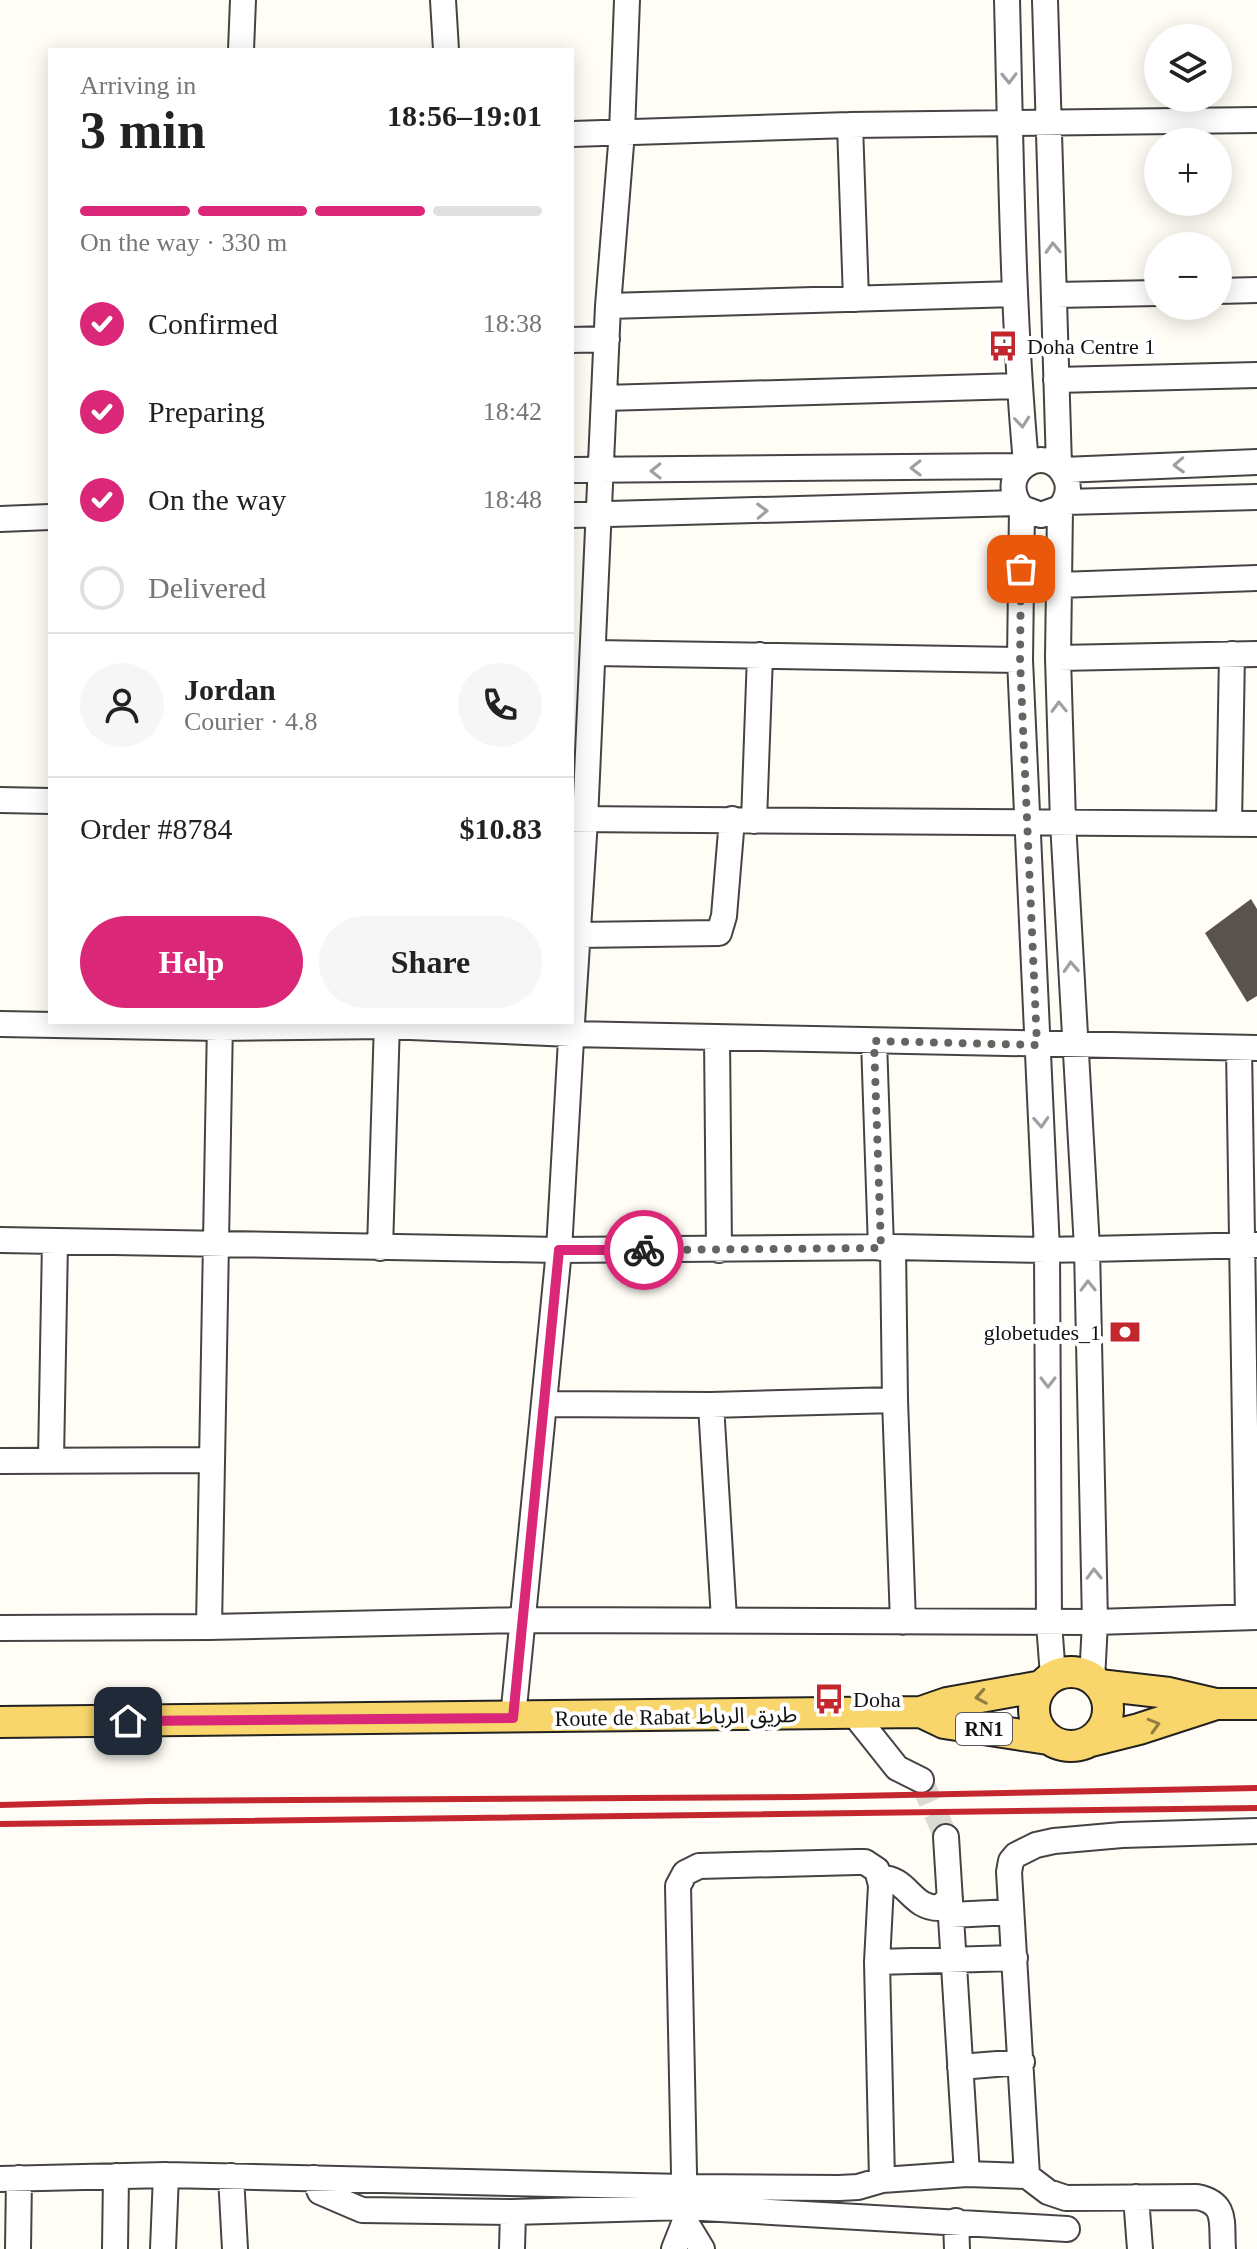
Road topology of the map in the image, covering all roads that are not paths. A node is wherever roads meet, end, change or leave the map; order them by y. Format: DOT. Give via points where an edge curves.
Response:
graph roads {
  1 [pos="243,0"];
  2 [pos="443,0"];
  3 [pos="627,0"];
  4 [pos="1007,0"];
  5 [pos="1045,0"];
  6 [pos="241,48"];
  7 [pos="446,48"];
  8 [pos="1257,120"];
  9 [pos="1048,123"];
  10 [pos="1010,124"];
  11 [pos="850,125"];
  12 [pos="622,132"];
  13 [pos="574,134"];
  14 [pos="1257,290"];
  15 [pos="1232,291"];
  16 [pos="1144,293"];
  17 [pos="1015,294"];
  18 [pos="1055,295"];
  19 [pos="856,299"];
  20 [pos="608,306"];
  21 [pos="607,339"];
  22 [pos="574,340"];
  23 [pos="1257,375"];
  24 [pos="1056,380"];
  25 [pos="1019,386"];
  26 [pos="604,398"];
  27 [pos="1257,462"];
  28 [pos="1024,465"];
  29 [pos="1061,468"];
  30 [pos="574,470"];
  31 [pos="600,471"];
  32 [pos="1257,497"];
  33 [pos="1063,505"];
  34 [pos="1020,506"];
  35 [pos="574,515"];
  36 [pos="598,516"];
  37 [pos="48,517"];
  38 [pos="0,519"];
  39 [pos="1257,578"];
  40 [pos="1059,585"];
  41 [pos="583,627"];
  42 [pos="594,653"];
  43 [pos="1232,654"];
  44 [pos="1257,654"];
  45 [pos="760,655"];
  46 [pos="1058,658"];
  47 [pos="1020,660"];
  48 [pos="0,800"];
  49 [pos="48,801"];
  50 [pos="579,820"];
  51 [pos="743,820"];
  52 [pos="1063,822"];
  53 [pos="1026,823"];
  54 [pos="1229,823"];
  55 [pos="1257,824"];
  56 [pos="578,935"];
  57 [pos="574,996"];
  58 [pos="0,1024"];
  59 [pos="387,1024"];
  60 [pos="220,1025"];
  61 [pos="572,1026"];
  62 [pos="717,1037"];
  63 [pos="874,1041"];
  64 [pos="1037,1045"];
  65 [pos="1075,1045"];
  66 [pos="1248,1048"];
  67 [pos="0,1240"];
  68 [pos="55,1242"];
  69 [pos="216,1245"];
  70 [pos="1250,1245"];
  71 [pos="887,1247"];
  72 [pos="380,1248"];
  73 [pos="1087,1248"];
  74 [pos="559,1250"];
  75 [pos="719,1250"];
  76 [pos="1047,1250"];
  77 [pos="1251,1397"];
  78 [pos="895,1400"];
  79 [pos="545,1404"];
  80 [pos="711,1405"];
  81 [pos="51,1460"];
  82 [pos="212,1460"];
  83 [pos="0,1461"];
  84 [pos="1253,1617"];
  85 [pos="724,1619"];
  86 [pos="523,1620"];
  87 [pos="903,1622"];
  88 [pos="1095,1622"];
  89 [pos="1049,1623"];
  90 [pos="209,1627"];
  91 [pos="0,1628"];
  92 [pos="1048,1681"];
  93 [pos="1096,1682"];
  94 [pos="1216,1704"];
  95 [pos="1257,1704"];
  96 [pos="921,1712"];
  97 [pos="854,1714"];
  98 [pos="513,1718"];
  99 [pos="0,1722"];
  100 [pos="1048,1739"];
  101 [pos="1091,1741"];
  102 [pos="921,1780"];
  103 [pos="1257,1831"];
  104 [pos="946,1837"];
  105 [pos="880,1878"];
  106 [pos="950,1907"];
  107 [pos="1011,1912"];
  108 [pos="1015,1958"];
  109 [pos="952,1960"];
  110 [pos="877,1962"];
  111 [pos="1022,2062"];
  112 [pos="960,2067"];
  113 [pos="967,2174"];
  114 [pos="166,2175"];
  115 [pos="116,2176"];
  116 [pos="231,2176"];
  117 [pos="1027,2176"];
  118 [pos="314,2178"];
  119 [pos="9,2179"];
  120 [pos="882,2180"];
  121 [pos="1136,2197"];
  122 [pos="1066,2198"];
  123 [pos="684,2205"];
  124 [pos="513,2212"];
  125 [pos="956,2221"];
  126 [pos="1067,2239"];
  127 [pos="18,2249"];
  128 [pos="115,2249"];
  129 [pos="163,2249"];
  130 [pos="235,2249"];
  131 [pos="512,2249"];
  132 [pos="674,2249"];
  133 [pos="702,2249"];
  134 [pos="957,2249"];
  135 [pos="1140,2249"];
  136 [pos="1223,2249"];
  1 -- 6 [label="street"];
  2 -- 7 [label="street"];
  3 -- 12 [label="street"];
  4 -- 10 [label="street, one-way"];
  5 -- 9 [label="street"];
  8 -- 9 [label="street"];
  9 -- 10 [label="street"];
  18 -- 9 [label="street, one-way"];
  10 -- 11 [label="street"];
  10 -- 17 [label="street"];
  11 -- 12 [label="street"];
  11 -- 19 [label="street"];
  12 -- 13 [label="street"];
  12 -- 20 [label="street"];
  14 -- 15 [label="street"];
  16 -- 18 [label="street"];
  17 -- 19 [label="street"];
  17 -- 25 [label="street"];
  18 -- 24 [label="street"];
  19 -- 20 [label="street"];
  20 -- 21 [label="street"];
  21 -- 22 [label="street"];
  21 -- 26 [label="street"];
  23 -- 24 [label="street"];
  24 -- 29 [label="street"];
  25 -- 26 [label="street"];
  25 -- 28 [label="street, one-way"];
  26 -- 31 [label="street"];
  27 -- 29 [label="street, one-way"];
  28 -- 29 [label="street" via="1037,460"];
  28 -- 31 [label="street, one-way"];
  28 -- 34 [label="street" via="1014,477"];
  29 -- 33 [label="street" via="1069,485"];
  30 -- 31 [label="street"];
  31 -- 36 [label="street"];
  32 -- 33 [label="street"];
  33 -- 34 [label="street" via="1041,515"];
  33 -- 40 [label="street"];
  36 -- 34 [label="street, one-way"];
  34 -- 47 [label="street"];
  35 -- 36 [label="street"];
  36 -- 41 [label="street"];
  37 -- 38 [label="street"];
  39 -- 40 [label="street"];
  40 -- 46 [label="street"];
  41 -- 42 [label="street"];
  42 -- 45 [label="street"];
  42 -- 50 [label="street"];
  43 -- 44 [label="street"];
  43 -- 46 [label="street"];
  43 -- 54 [label="street"];
  45 -- 47 [label="street"];
  45 -- 51 [label="street"];
  52 -- 46 [label="street, one-way"];
  47 -- 53 [label="street"];
  48 -- 49 [label="street"];
  50 -- 51 [label="street"];
  50 -- 56 [label="street"];
  51 -- 53 [label="street"];
  51 -- 56 [label="street" via="719,933"];
  52 -- 53 [label="street"];
  52 -- 54 [label="street"];
  65 -- 52 [label="street, one-way"];
  53 -- 64 [label="street"];
  54 -- 55 [label="street"];
  56 -- 57 [label="street"];
  58 -- 60 [label="street"];
  59 -- 60 [label="street"];
  59 -- 61 [label="street"];
  59 -- 72 [label="street"];
  60 -- 69 [label="street"];
  61 -- 62 [label="street"];
  61 -- 74 [label="street"];
  62 -- 63 [label="street"];
  62 -- 75 [label="street"];
  63 -- 64 [label="street"];
  63 -- 71 [label="street"];
  64 -- 65 [label="street"];
  64 -- 76 [label="street, one-way"];
  65 -- 66 [label="street"];
  65 -- 73 [label="street"];
  66 -- 70 [label="street"];
  67 -- 68 [label="street"];
  68 -- 69 [label="street"];
  68 -- 81 [label="street"];
  69 -- 72 [label="street"];
  69 -- 82 [label="street"];
  70 -- 73 [label="street"];
  70 -- 77 [label="street"];
  71 -- 75 [label="street"];
  71 -- 76 [label="street"];
  71 -- 78 [label="street"];
  72 -- 74 [label="street"];
  73 -- 76 [label="street"];
  88 -- 73 [label="street, one-way"];
  74 -- 75 [label="street"];
  74 -- 79 [label="street"];
  76 -- 89 [label="street, one-way"];
  77 -- 84 [label="street"];
  78 -- 80 [label="street"];
  78 -- 87 [label="street"];
  79 -- 80 [label="street"];
  79 -- 86 [label="street"];
  80 -- 85 [label="street"];
  81 -- 82 [label="street"];
  81 -- 83 [label="street"];
  82 -- 90 [label="street"];
  84 -- 88 [label="street"];
  85 -- 86 [label="street"];
  85 -- 87 [label="street"];
  86 -- 90 [label="street"];
  86 -- 98 [label="street"];
  87 -- 89 [label="street"];
  88 -- 89 [label="street"];
  88 -- 93 [label="street"];
  89 -- 92 [label="street"];
  90 -- 91 [label="street"];
  92 -- 93 [label="main road, RN1" via="1067,1672"];
  92 -- 96 [label="main road, Route de Rabat طريق الرباط / RN1, one-way"];
  92 -- 100 [label="main road, RN1" via="1034,1708"];
  93 -- 94 [label="main road, RN1"];
  93 -- 101 [label="main road" via="1105,1694 1108,1715"];
  94 -- 95 [label="main road, RN1"];
  101 -- 94 [label="main road, RN1, one-way"];
  96 -- 97 [label="main road, Route de Rabat طريق الرباط / RN1"];
  96 -- 100 [label="main road, Route de Rabat طريق الرباط / RN1" via="944,1723"];
  97 -- 98 [label="main road, Route de Rabat طريق الرباط / RN1"];
  97 -- 102 [label="street" via="897,1768"];
  98 -- 99 [label="main road, Route de Rabat طريق الرباط / RN1"];
  100 -- 101 [label="main road, RN1" via="1069,1747"];
  103 -- 107 [label="street" via="1122,1835 1036,1845 1011,1861"];
  104 -- 106 [label="street"];
  105 -- 106 [label="street" via="896,1880 929,1908"];
  105 -- 110 [label="street"];
  105 -- 123 [label="street" via="871,1865 857,1862 699,1866 680,1879"];
  106 -- 107 [label="street"];
  106 -- 109 [label="street"];
  107 -- 108 [label="street"];
  108 -- 109 [label="street"];
  108 -- 111 [label="street"];
  109 -- 110 [label="street"];
  109 -- 112 [label="street"];
  110 -- 120 [label="street"];
  111 -- 112 [label="street"];
  111 -- 117 [label="street"];
  112 -- 113 [label="street"];
  113 -- 117 [label="street"];
  113 -- 120 [label="street"];
  114 -- 115 [label="street"];
  114 -- 116 [label="street"];
  114 -- 129 [label="street"];
  115 -- 119 [label="street"];
  115 -- 128 [label="street"];
  116 -- 118 [label="street"];
  116 -- 130 [label="street"];
  117 -- 122 [label="street"];
  118 -- 123 [label="street"];
  118 -- 124 [label="street" via="320,2192 362,2210"];
  119 -- 127 [label="street"];
  120 -- 123 [label="street"];
  121 -- 122 [label="street"];
  121 -- 135 [label="street"];
  121 -- 136 [label="street" via="1212,2201 1221,2210"];
  122 -- 126 [label="street"];
  123 -- 124 [label="street"];
  123 -- 125 [label="street"];
  123 -- 132 [label="street"];
  123 -- 133 [label="street"];
  124 -- 131 [label="street"];
  125 -- 126 [label="street"];
  125 -- 134 [label="street"];
}
